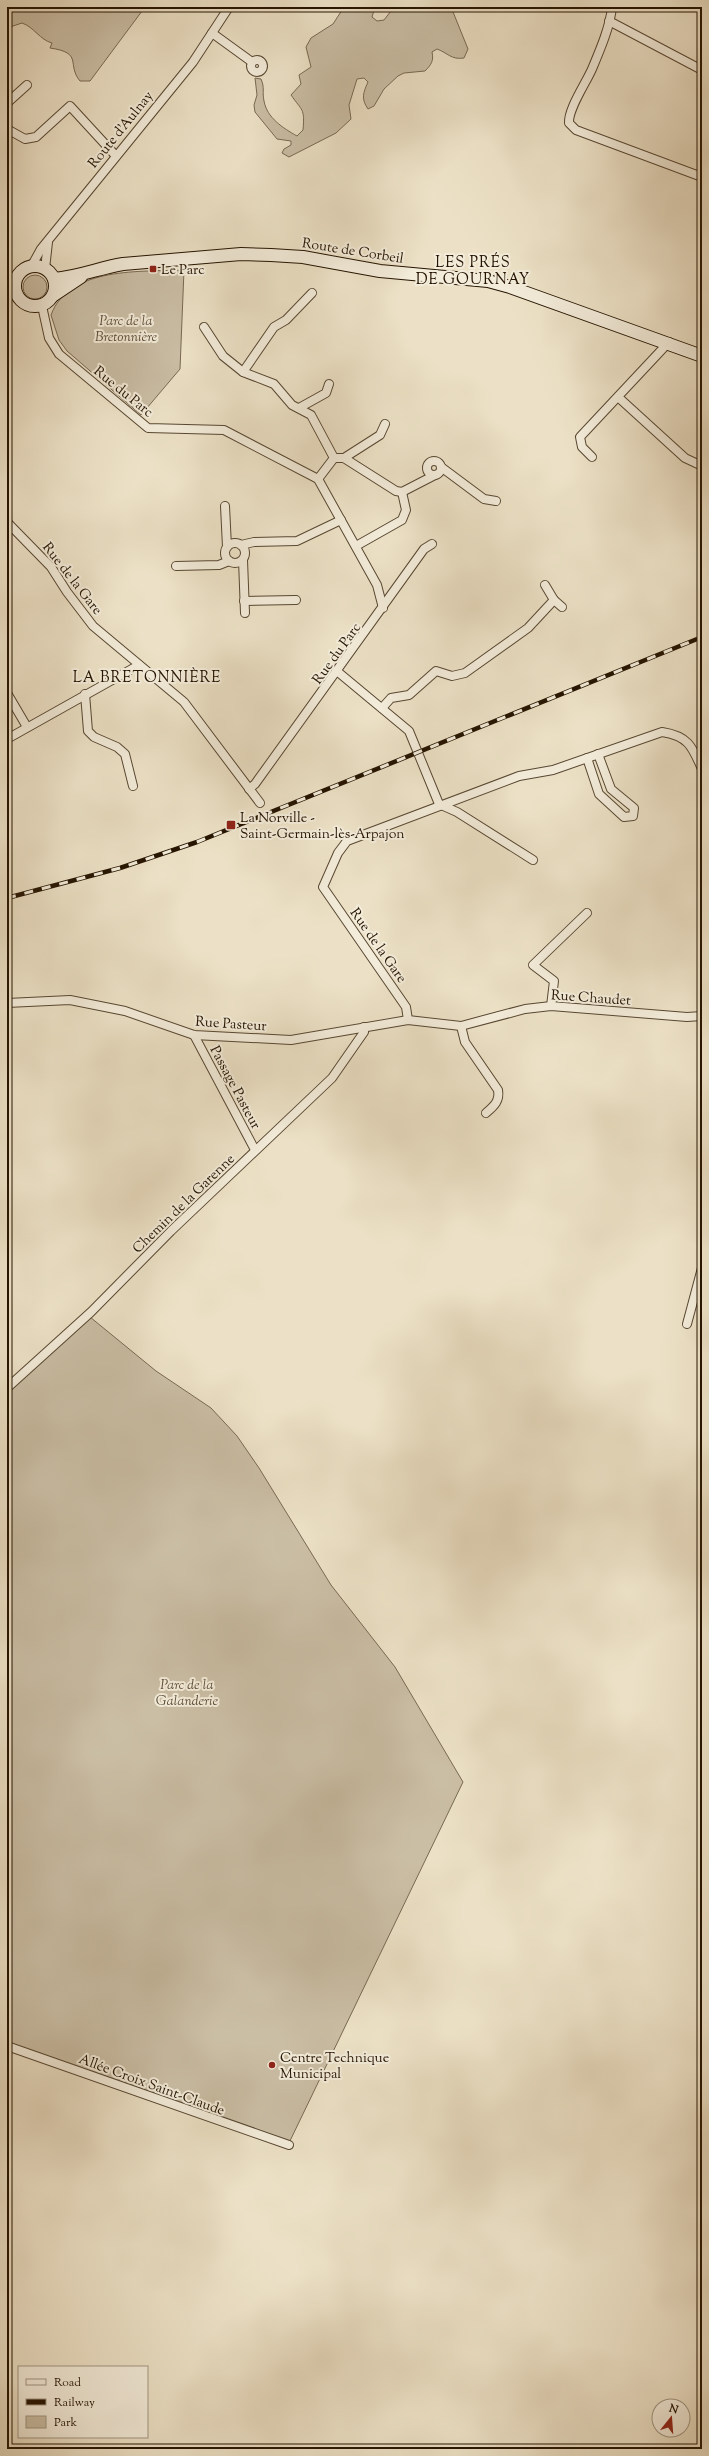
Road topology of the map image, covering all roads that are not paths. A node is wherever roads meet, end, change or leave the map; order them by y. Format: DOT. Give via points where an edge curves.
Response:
graph roads {
  1 [pos="228,7"];
  2 [pos="612,7"];
  3 [pos="609,21"];
  4 [pos="212,34"];
  5 [pos="252,62"];
  6 [pos="702,70"];
  7 [pos="27,84"];
  8 [pos="7,103"];
  9 [pos="7,129"];
  10 [pos="116,156"];
  11 [pos="702,177"];
  12 [pos="48,239"];
  13 [pos="31,267"];
  14 [pos="45,269"];
  15 [pos="84,275"];
  16 [pos="18,276"];
  17 [pos="54,279"];
  18 [pos="7,285"];
  19 [pos="312,293"];
  20 [pos="54,295"];
  21 [pos="7,298"];
  22 [pos="19,299"];
  23 [pos="42,306"];
  24 [pos="204,327"];
  25 [pos="669,342"];
  26 [pos="702,356"];
  27 [pos="243,372"];
  28 [pos="329,384"];
  29 [pos="618,397"];
  30 [pos="299,408"];
  31 [pos="385,424"];
  32 [pos="592,456"];
  33 [pos="334,458"];
  34 [pos="344,458"];
  35 [pos="702,466"];
  36 [pos="441,467"];
  37 [pos="435,475"];
  38 [pos="318,479"];
  39 [pos="402,492"];
  40 [pos="496,501"];
  41 [pos="225,506"];
  42 [pos="341,520"];
  43 [pos="7,522"];
  44 [pos="432,544"];
  45 [pos="241,545"];
  46 [pos="356,546"];
  47 [pos="228,547"];
  48 [pos="243,560"];
  49 [pos="229,562"];
  50 [pos="176,566"];
  51 [pos="545,586"];
  52 [pos="296,600"];
  53 [pos="554,600"];
  54 [pos="244,601"];
  55 [pos="562,607"];
  56 [pos="383,608"];
  57 [pos="245,613"];
  58 [pos="139,665"];
  59 [pos="338,672"];
  60 [pos="7,693"];
  61 [pos="85,694"];
  62 [pos="382,708"];
  63 [pos="27,728"];
  64 [pos="7,739"];
  65 [pos="598,754"];
  66 [pos="587,758"];
  67 [pos="702,769"];
  68 [pos="132,786"];
  69 [pos="249,789"];
  70 [pos="260,803"];
  71 [pos="439,804"];
  72 [pos="533,860"];
  73 [pos="587,914"];
  74 [pos="7,1003"];
  75 [pos="550,1006"];
  76 [pos="702,1016"];
  77 [pos="408,1020"];
  78 [pos="461,1026"];
  79 [pos="364,1027"];
  80 [pos="194,1035"];
  81 [pos="486,1113"];
  82 [pos="255,1150"];
  83 [pos="702,1268"];
  84 [pos="688,1324"];
  85 [pos="7,1388"];
  86 [pos="7,2046"];
  87 [pos="289,2145"];
  1 -- 4 [label="street, Route d'Aulnay"];
  2 -- 3 [label="street"];
  3 -- 6 [label="street"];
  3 -- 11 [label="street" via="592,68 570,114 569,123 576,130"];
  4 -- 5 [label="street"];
  4 -- 10 [label="street, Route d'Aulnay" via="193,62"];
  7 -- 8 [label="street"];
  9 -- 10 [label="street" via="25,139 36,137 70,106"];
  10 -- 12 [label="street, Route d'Aulnay"];
  12 -- 13 [label="street, Route d'Aulnay"];
  12 -- 14 [label="street"];
  13 -- 14 [label="main road"];
  13 -- 16 [label="main road"];
  14 -- 17 [label="main road"];
  15 -- 17 [label="main road, Route de Corbeil"];
  15 -- 20 [label="main road, Route de Corbeil"];
  15 -- 25 [label="main road, Route de Corbeil" via="123,264 241,254 303,257 380,271 488,281"];
  16 -- 18 [label="main road"];
  16 -- 22 [label="main road" via="15,287"];
  17 -- 20 [label="main road"];
  19 -- 27 [label="street" via="286,320 274,327"];
  20 -- 23 [label="main road"];
  21 -- 22 [label="main road"];
  22 -- 23 [label="main road" via="29,306"];
  23 -- 38 [label="street, Rue du Parc" via="49,338 59,354 148,428 224,430"];
  24 -- 27 [label="street" via="223,356"];
  25 -- 26 [label="main road, Route de Corbeil"];
  25 -- 29 [label="street"];
  27 -- 30 [label="street" via="274,384 292,405"];
  28 -- 30 [label="street" via="326,393"];
  29 -- 32 [label="street" via="580,437 582,447"];
  29 -- 35 [label="street" via="685,458"];
  30 -- 33 [label="street" via="311,415"];
  31 -- 34 [label="street" via="380,435"];
  33 -- 34 [label="street"];
  33 -- 38 [label="street"];
  34 -- 39 [label="street" via="396,491"];
  36 -- 37 [label="street" via="440,472"];
  36 -- 37 [label="street" via="436,461 429,463 427,470"];
  36 -- 40 [label="street" via="484,499"];
  37 -- 39 [label="street"];
  38 -- 42 [label="street"];
  39 -- 46 [label="street" via="406,510 402,520"];
  41 -- 47 [label="street"];
  42 -- 45 [label="street" via="297,541 254,542"];
  42 -- 46 [label="street"];
  43 -- 58 [label="street, Rue de la Gare" via="51,567 66,592 93,626"];
  44 -- 56 [label="street, Rue du Parc" via="424,549"];
  45 -- 47 [label="street" via="234,544"];
  45 -- 48 [label="street" via="245,552"];
  46 -- 56 [label="street" via="377,584"];
  47 -- 49 [label="street" via="225,554"];
  48 -- 49 [label="street" via="237,563"];
  48 -- 54 [label="street"];
  49 -- 50 [label="street" via="219,565"];
  51 -- 53 [label="street"];
  52 -- 54 [label="street"];
  53 -- 55 [label="street"];
  53 -- 62 [label="street" via="528,628 465,673 452,676 436,671 409,695 391,698"];
  54 -- 57 [label="street"];
  56 -- 59 [label="street, Rue du Parc"];
  58 -- 61 [label="street"];
  58 -- 69 [label="street, Rue de la Gare" via="184,702"];
  59 -- 62 [label="street"];
  59 -- 69 [label="street, Rue du Parc"];
  60 -- 63 [label="street"];
  61 -- 63 [label="street"];
  61 -- 68 [label="street" via="88,731 125,754"];
  62 -- 71 [label="street" via="409,731"];
  63 -- 64 [label="street"];
  65 -- 66 [label="street"];
  65 -- 66 [label="street" via="608,784 634,808 633,816 624,817 599,794"];
  65 -- 67 [label="street" via="662,732 676,734 690,744"];
  66 -- 71 [label="street" via="553,770 519,776"];
  69 -- 70 [label="street, Rue de la Gare"];
  71 -- 72 [label="street" via="457,812"];
  71 -- 77 [label="street, Rue de la Gare" via="347,841 338,853 323,887 406,1007"];
  73 -- 75 [label="street" via="533,965 554,981"];
  74 -- 80 [label="street, Rue Pasteur" via="70,1000 125,1011"];
  75 -- 76 [label="street, Rue Chaudet"];
  75 -- 78 [label="street, Rue Chaudet" via="525,1009"];
  77 -- 78 [label="street, Rue Chaudet"];
  77 -- 79 [label="street, Rue Pasteur"];
  78 -- 81 [label="street" via="466,1042 498,1090 496,1104"];
  79 -- 80 [label="street, Rue Pasteur" via="291,1040"];
  79 -- 82 [label="street, Chemin de la Garenne" via="364,1032 332,1078"];
  80 -- 82 [label="street, Passage Pasteur"];
  82 -- 85 [label="street, Chemin de la Garenne" via="91,1312"];
  83 -- 84 [label="street"];
  86 -- 87 [label="street, Allée Croix Saint-Claude" via="223,2124"];
}
